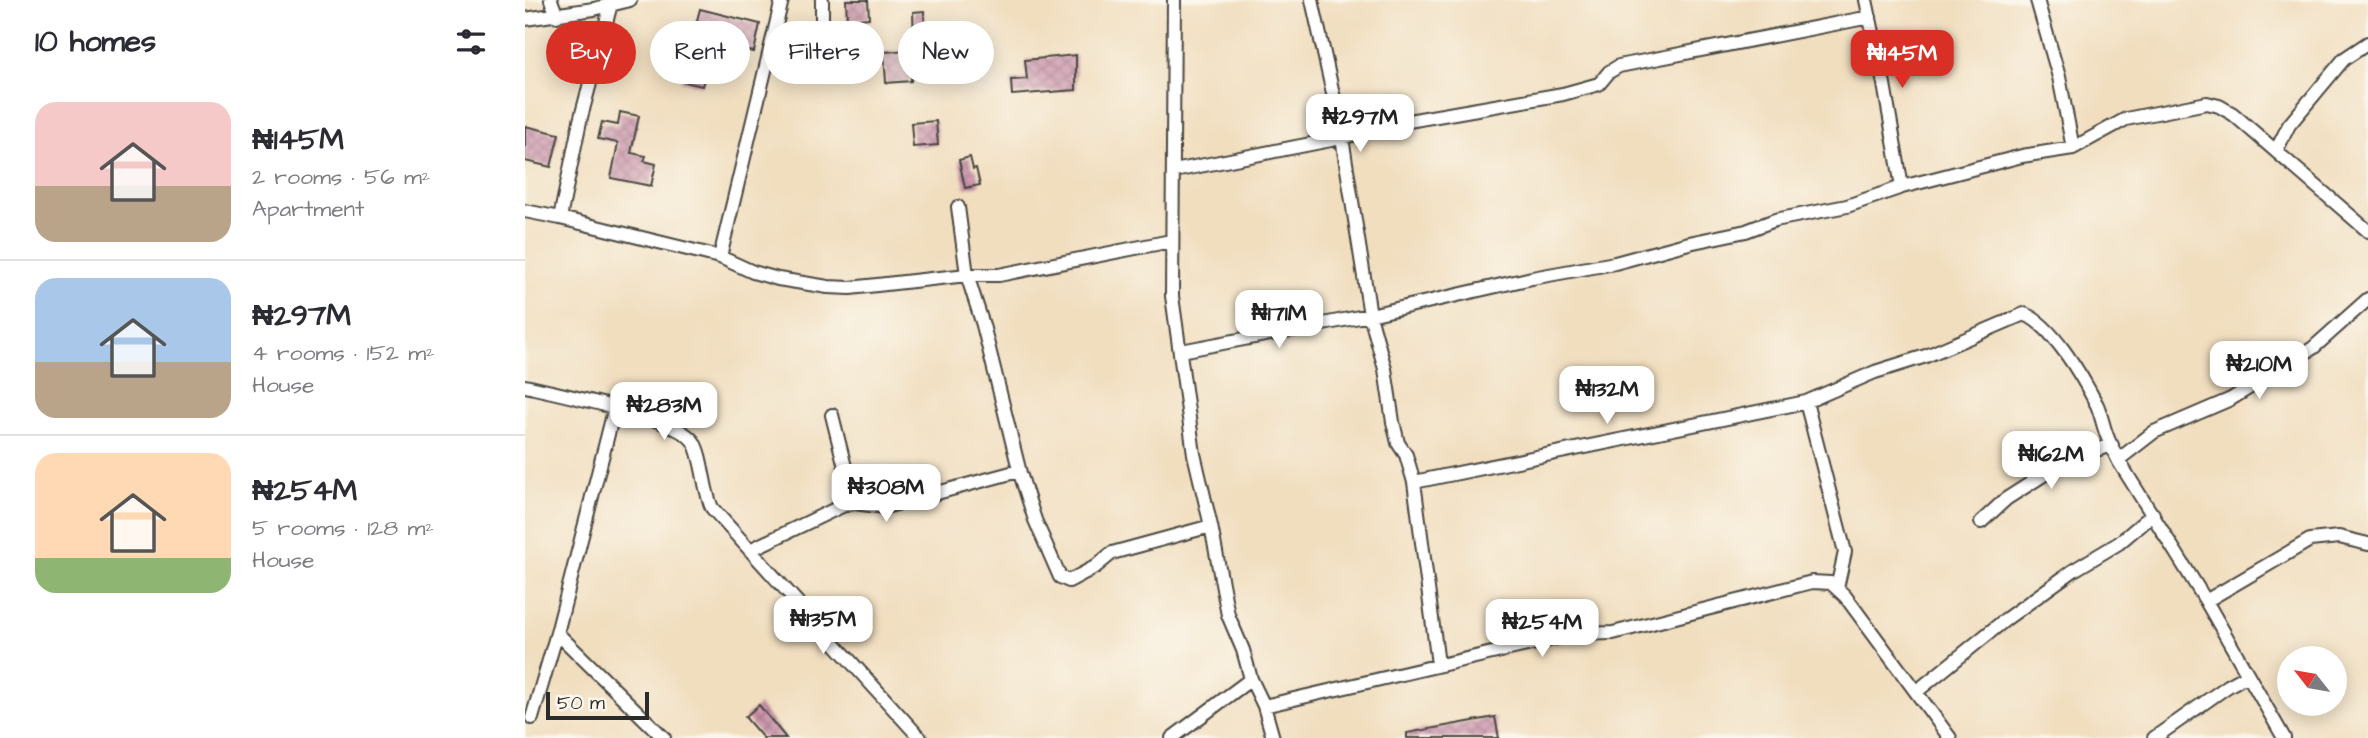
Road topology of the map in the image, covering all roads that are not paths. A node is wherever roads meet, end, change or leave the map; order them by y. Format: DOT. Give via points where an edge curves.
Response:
graph roads {
  1 [pos="551,0"];
  2 [pos="630,0"];
  3 [pos="782,0"];
  4 [pos="822,0"];
  5 [pos="1174,0"];
  6 [pos="1311,0"];
  7 [pos="1866,0"];
  8 [pos="2037,0"];
  9 [pos="611,4"];
  10 [pos="557,16"];
  11 [pos="1870,18"];
  12 [pos="525,19"];
  13 [pos="822,21"];
  14 [pos="2368,43"];
  15 [pos="1341,138"];
  16 [pos="2073,148"];
  17 [pos="2276,150"];
  18 [pos="1174,171"];
  19 [pos="1902,187"];
  20 [pos="958,207"];
  21 [pos="525,211"];
  22 [pos="560,218"];
  23 [pos="2368,231"];
  24 [pos="1171,241"];
  25 [pos="720,257"];
  26 [pos="967,275"];
  27 [pos="2368,299"];
  28 [pos="1370,315"];
  29 [pos="1181,351"];
  30 [pos="525,386"];
  31 [pos="1806,402"];
  32 [pos="615,407"];
  33 [pos="832,415"];
  34 [pos="2112,445"];
  35 [pos="2118,460"];
  36 [pos="1020,473"];
  37 [pos="1414,482"];
  38 [pos="854,503"];
  39 [pos="2153,514"];
  40 [pos="1981,522"];
  41 [pos="1211,526"];
  42 [pos="2368,544"];
  43 [pos="750,550"];
  44 [pos="1837,588"];
  45 [pos="2206,601"];
  46 [pos="557,633"];
  47 [pos="1438,664"];
  48 [pos="2248,675"];
  49 [pos="1251,679"];
  50 [pos="1916,692"];
  51 [pos="1264,706"];
  52 [pos="533,719"];
  53 [pos="664,738"];
  54 [pos="920,738"];
  55 [pos="1173,738"];
  56 [pos="1273,738"];
  57 [pos="1950,738"];
  58 [pos="2154,738"];
  59 [pos="2284,738"];
  1 -- 10 [label="street"];
  2 -- 9 [label="street"];
  3 -- 25 [label="street"];
  4 -- 13 [label="street"];
  5 -- 18 [label="street"];
  6 -- 15 [label="street"];
  7 -- 11 [label="street"];
  8 -- 16 [label="street"];
  9 -- 10 [label="street"];
  9 -- 22 [label="street"];
  10 -- 12 [label="street"];
  11 -- 15 [label="street" via="1619,66 1598,84 1563,94 1397,123"];
  11 -- 19 [label="street"];
  14 -- 17 [label="street" via="2344,59 2289,125"];
  15 -- 18 [label="street"];
  15 -- 28 [label="street"];
  16 -- 17 [label="street" via="2126,119 2207,103 2233,114"];
  16 -- 19 [label="street" via="2022,156"];
  17 -- 23 [label="street"];
  18 -- 24 [label="street"];
  19 -- 28 [label="street" via="1847,206 1775,220 1615,263"];
  20 -- 26 [label="street"];
  21 -- 22 [label="street"];
  22 -- 25 [label="street"];
  24 -- 26 [label="street" via="999,275"];
  24 -- 29 [label="street" via="1172,296"];
  25 -- 26 [label="street" via="753,272 828,287 869,287"];
  26 -- 36 [label="street"];
  27 -- 35 [label="street" via="2313,348 2231,399 2154,432"];
  28 -- 29 [label="street"];
  28 -- 37 [label="street" via="1398,443"];
  29 -- 41 [label="street" via="1194,454"];
  30 -- 32 [label="street"];
  31 -- 34 [label="street" via="2024,314 2052,337 2079,373"];
  31 -- 37 [label="street"];
  31 -- 44 [label="street" via="1845,552"];
  32 -- 43 [label="street" via="686,432 696,445 712,508"];
  32 -- 46 [label="street"];
  33 -- 38 [label="street"];
  34 -- 35 [label="street"];
  34 -- 40 [label="street" via="2070,458 2006,499"];
  35 -- 39 [label="street"];
  36 -- 38 [label="street" via="885,508"];
  36 -- 41 [label="street" via="1060,577 1069,581 1112,553"];
  37 -- 47 [label="street"];
  38 -- 43 [label="street"];
  39 -- 45 [label="street"];
  39 -- 50 [label="street" via="2113,547 2006,619"];
  41 -- 49 [label="street" via="1228,615"];
  42 -- 45 [label="street" via="2339,537 2311,540"];
  43 -- 54 [label="street"];
  44 -- 47 [label="street" via="1812,582 1613,633 1574,634"];
  44 -- 50 [label="street"];
  45 -- 48 [label="street"];
  46 -- 52 [label="street"];
  46 -- 53 [label="street"];
  47 -- 51 [label="street"];
  48 -- 58 [label="street"];
  48 -- 59 [label="street"];
  49 -- 51 [label="street"];
  49 -- 55 [label="street"];
  50 -- 57 [label="street"];
  51 -- 56 [label="street"];
}
